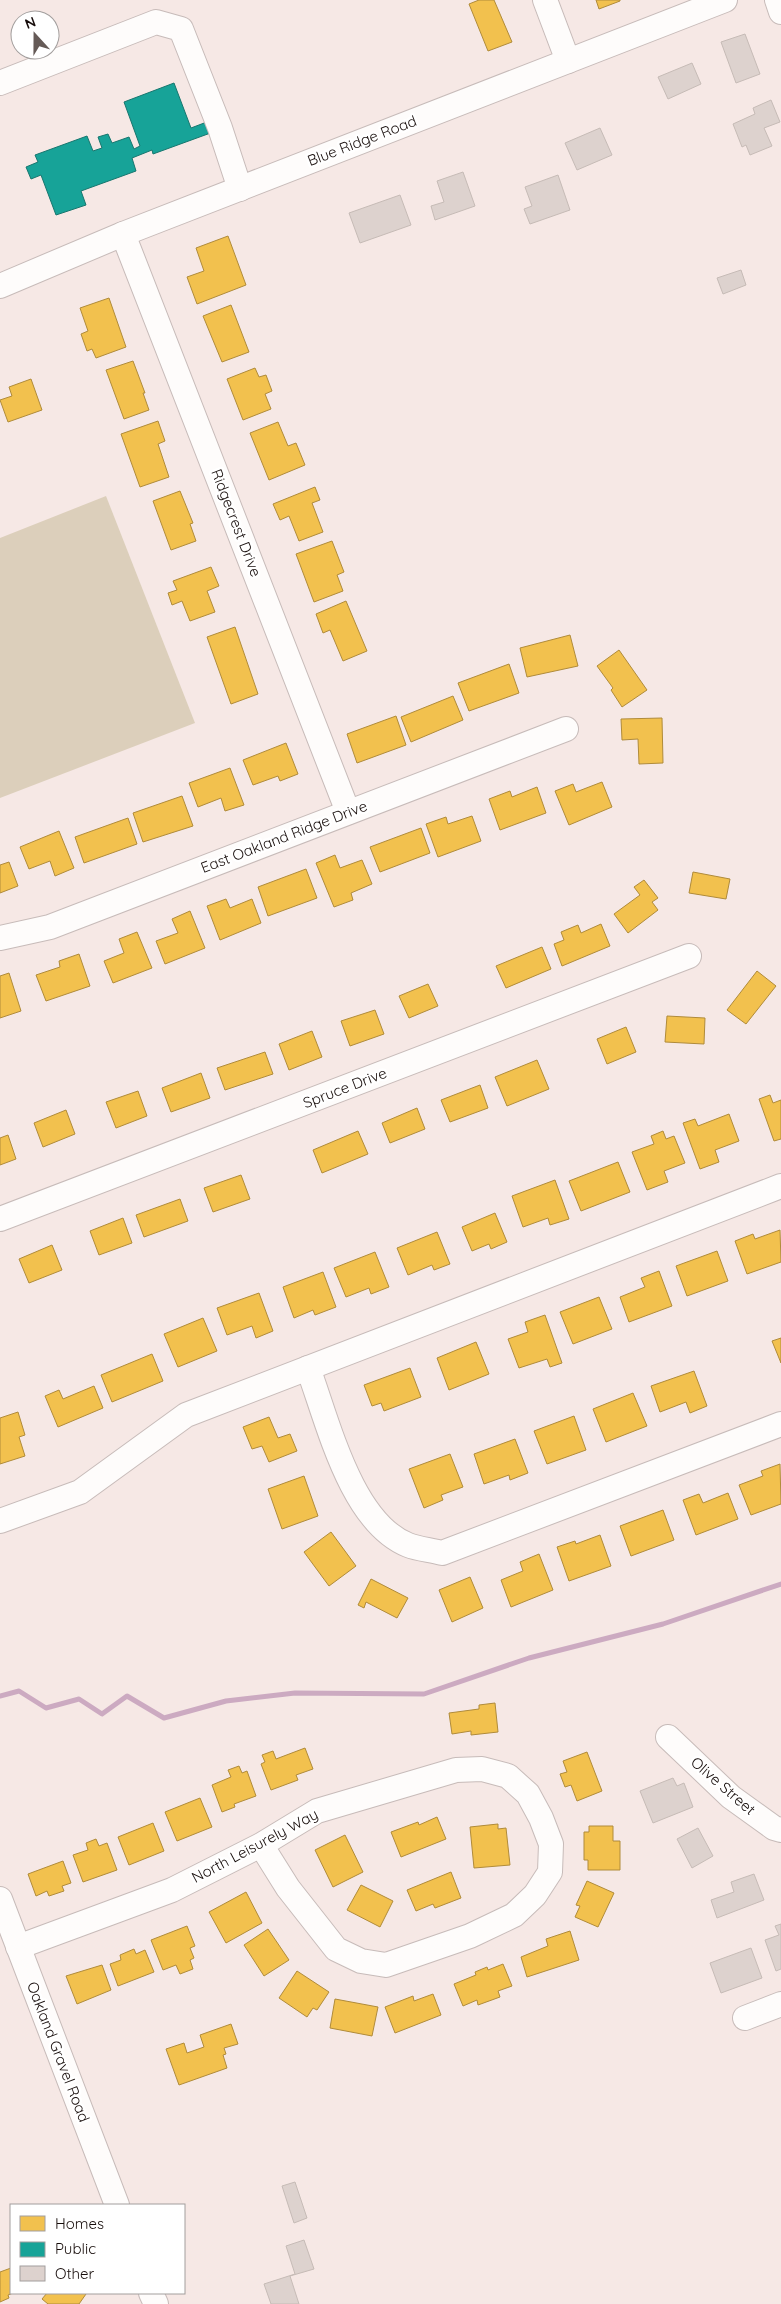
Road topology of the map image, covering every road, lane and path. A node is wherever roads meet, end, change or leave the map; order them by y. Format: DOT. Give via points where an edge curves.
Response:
graph roads {
  1 [pos="545,0"];
  2 [pos="725,0"];
  3 [pos="776,0"];
  4 [pos="781,12"];
  5 [pos="568,61"];
  6 [pos="0,83"];
  7 [pos="240,189"];
  8 [pos="123,234"];
  9 [pos="0,286"];
  10 [pos="566,729"];
  11 [pos="348,812"];
  12 [pos="0,938"];
  13 [pos="689,956"];
  14 [pos="781,1186"];
  15 [pos="0,1219"];
  16 [pos="308,1368"];
  17 [pos="781,1424"];
  18 [pos="0,1522"];
  19 [pos="668,1737"];
  20 [pos="781,1830"];
  21 [pos="261,1846"];
  22 [pos="0,1899"];
  23 [pos="18,1948"];
  24 [pos="781,2004"];
  25 [pos="746,2018"];
  26 [pos="117,2204"];
  1 -- 5 [label="street"];
  2 -- 5 [label="street, Blue Ridge Road"];
  3 -- 4 [label="street"];
  5 -- 7 [label="street, Blue Ridge Road"];
  6 -- 7 [label="street" via="156,22 181,30"];
  7 -- 8 [label="street, Blue Ridge Road"];
  8 -- 9 [label="street, Blue Ridge Road"];
  8 -- 11 [label="street, Ridgecrest Drive"];
  10 -- 11 [label="street, East Oakland Ridge Drive"];
  11 -- 12 [label="street, East Oakland Ridge Drive" via="50,927"];
  13 -- 15 [label="street, Spruce Drive"];
  14 -- 16 [label="street"];
  16 -- 17 [label="street" via="351,1486 376,1524 408,1545 442,1553"];
  16 -- 18 [label="street" via="186,1415 80,1492"];
  19 -- 20 [label="street, Olive Street" via="731,1797"];
  21 -- 21 [label="street, North Leisurely Way" via="317,1811 456,1770 482,1769 508,1776 528,1794 550,1844 550,1872 535,1895 514,1915 470,1936 386,1965 360,1961 336,1949 288,1888"];
  21 -- 23 [label="street, North Leisurely Way" via="172,1890"];
  22 -- 23 [label="street, Oakland Gravel Road"];
  23 -- 26 [label="street, Oakland Gravel Road"];
  24 -- 25 [label="street"];
}
